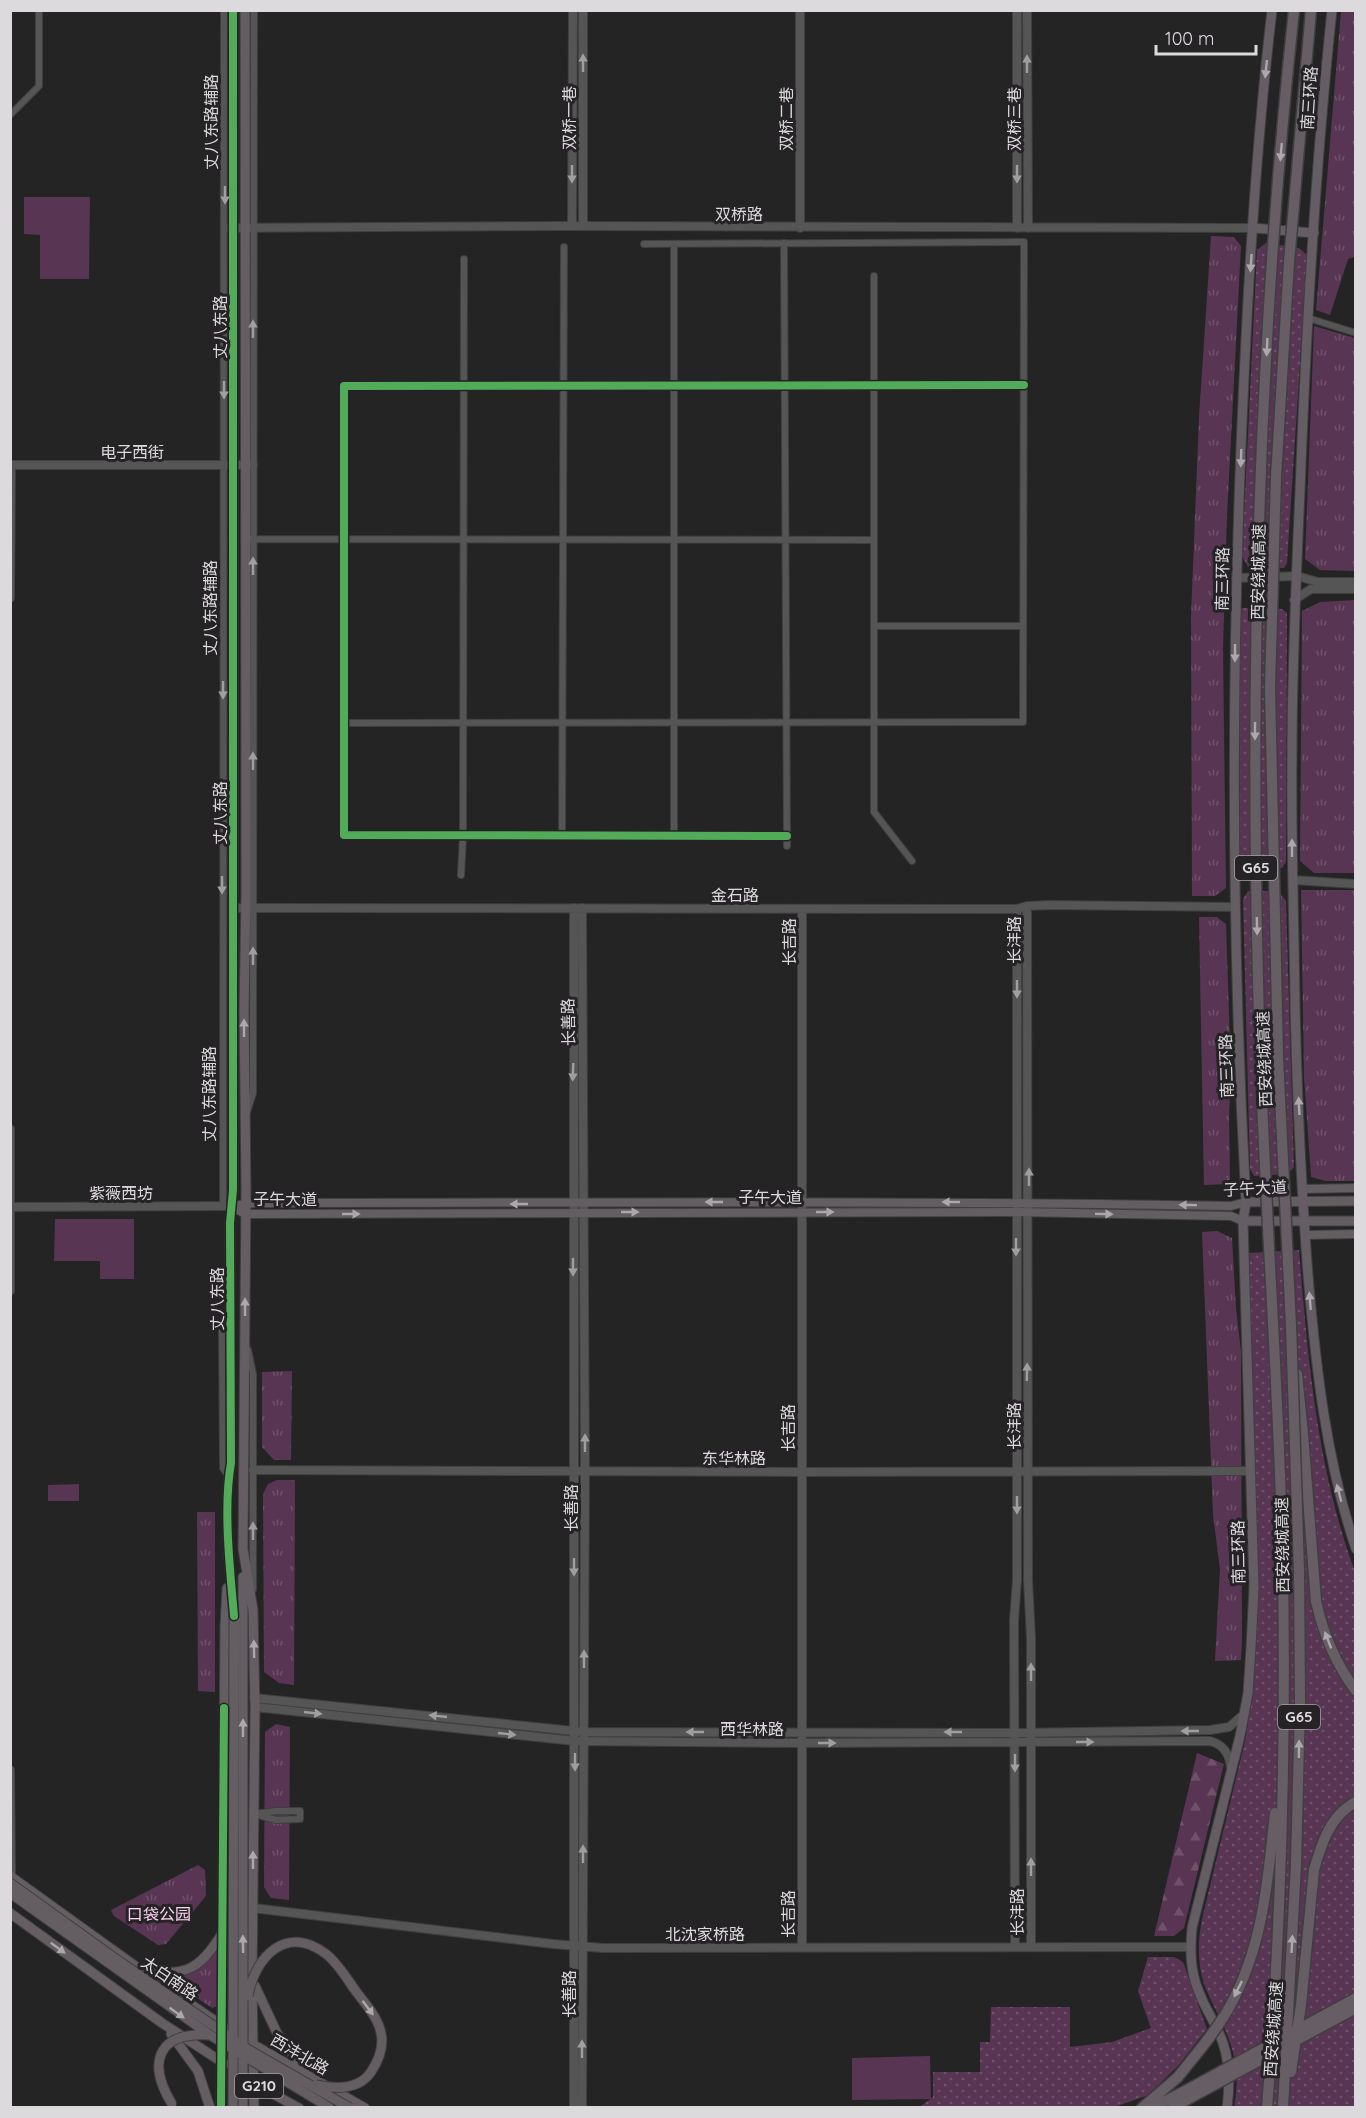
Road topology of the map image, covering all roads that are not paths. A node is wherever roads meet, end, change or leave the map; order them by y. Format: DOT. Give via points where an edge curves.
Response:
graph roads {
  1 [pos="39,10"];
  2 [pos="245,10"];
  3 [pos="254,10"];
  4 [pos="573,10"];
  5 [pos="583,10"];
  6 [pos="800,10"];
  7 [pos="1017,10"];
  8 [pos="1027,10"];
  9 [pos="1272,10"];
  10 [pos="1294,10"];
  11 [pos="1311,10"];
  12 [pos="1332,10"];
  13 [pos="228,13"];
  14 [pos="10,115"];
  15 [pos="572,226"];
  16 [pos="583,226"];
  17 [pos="250,228"];
  18 [pos="800,228"];
  19 [pos="1017,228"];
  20 [pos="1028,228"];
  21 [pos="1253,228"];
  22 [pos="229,229"];
  23 [pos="1314,233"];
  24 [pos="784,243"];
  25 [pos="644,244"];
  26 [pos="674,244"];
  27 [pos="564,247"];
  28 [pos="464,259"];
  29 [pos="874,276"];
  30 [pos="1308,318"];
  31 [pos="1356,333"];
  32 [pos="673,385"];
  33 [pos="786,385"];
  34 [pos="873,385"];
  35 [pos="1024,385"];
  36 [pos="463,386"];
  37 [pos="562,386"];
  38 [pos="11,465"];
  39 [pos="228,465"];
  40 [pos="249,465"];
  41 [pos="249,539"];
  42 [pos="344,539"];
  43 [pos="463,539"];
  44 [pos="562,539"];
  45 [pos="674,539"];
  46 [pos="786,539"];
  47 [pos="874,540"];
  48 [pos="1297,576"];
  49 [pos="1236,578"];
  50 [pos="1356,582"];
  51 [pos="1356,589"];
  52 [pos="10,598"];
  53 [pos="1294,600"];
  54 [pos="874,626"];
  55 [pos="1023,626"];
  56 [pos="563,722"];
  57 [pos="344,723"];
  58 [pos="463,723"];
  59 [pos="674,723"];
  60 [pos="787,723"];
  61 [pos="874,723"];
  62 [pos="463,836"];
  63 [pos="562,836"];
  64 [pos="674,836"];
  65 [pos="787,836"];
  66 [pos="787,846"];
  67 [pos="912,861"];
  68 [pos="461,875"];
  69 [pos="1293,880"];
  70 [pos="1356,884"];
  71 [pos="1028,906"];
  72 [pos="1235,907"];
  73 [pos="234,908"];
  74 [pos="249,908"];
  75 [pos="578,908"];
  76 [pos="802,909"];
  77 [pos="1017,909"];
  78 [pos="10,1129"];
  79 [pos="1356,1188"];
  80 [pos="1302,1189"];
  81 [pos="1303,1201"];
  82 [pos="1356,1201"];
  83 [pos="802,1202"];
  84 [pos="1016,1202"];
  85 [pos="1029,1202"];
  86 [pos="1246,1202"];
  87 [pos="245,1203"];
  88 [pos="573,1203"];
  89 [pos="227,1206"];
  90 [pos="11,1207"];
  91 [pos="584,1207"];
  92 [pos="802,1212"];
  93 [pos="1017,1212"];
  94 [pos="573,1213"];
  95 [pos="1029,1213"];
  96 [pos="245,1214"];
  97 [pos="1243,1221"];
  98 [pos="1356,1221"];
  99 [pos="1304,1222"];
  100 [pos="1356,1234"];
  101 [pos="1305,1235"];
  102 [pos="10,1291"];
  103 [pos="230,1307"];
  104 [pos="1291,1326"];
  105 [pos="245,1338"];
  106 [pos="231,1463"];
  107 [pos="244,1463"];
  108 [pos="253,1470"];
  109 [pos="574,1471"];
  110 [pos="585,1471"];
  111 [pos="1018,1471"];
  112 [pos="1028,1471"];
  113 [pos="1251,1471"];
  114 [pos="801,1472"];
  115 [pos="229,1477"];
  116 [pos="243,1549"];
  117 [pos="1356,1550"];
  118 [pos="229,1554"];
  119 [pos="253,1610"];
  120 [pos="238,1615"];
  121 [pos="1356,1691"];
  122 [pos="255,1703"];
  123 [pos="1243,1715"];
  124 [pos="1284,1726"];
  125 [pos="574,1730"];
  126 [pos="801,1731"];
  127 [pos="1031,1731"];
  128 [pos="1015,1733"];
  129 [pos="584,1737"];
  130 [pos="575,1741"];
  131 [pos="1015,1742"];
  132 [pos="1031,1742"];
  133 [pos="802,1743"];
  134 [pos="10,1770"];
  135 [pos="1231,1772"];
  136 [pos="1356,1802"];
  137 [pos="254,1814"];
  138 [pos="11,1876"];
  139 [pos="10,1883"];
  140 [pos="10,1893"];
  141 [pos="223,1904"];
  142 [pos="253,1906"];
  143 [pos="10,1913"];
  144 [pos="222,1934"];
  145 [pos="574,1946"];
  146 [pos="583,1947"];
  147 [pos="802,1947"];
  148 [pos="1015,1947"];
  149 [pos="1031,1947"];
  150 [pos="1190,1947"];
  151 [pos="142,1971"];
  152 [pos="252,1980"];
  153 [pos="1356,1998"];
  154 [pos="1356,2008"];
  155 [pos="244,2019"];
  156 [pos="162,2023"];
  157 [pos="222,2025"];
  158 [pos="210,2035"];
  159 [pos="253,2045"];
  160 [pos="221,2062"];
  161 [pos="308,2080"];
  162 [pos="254,2083"];
  163 [pos="1186,2095"];
  164 [pos="175,2108"];
  165 [pos="210,2108"];
  166 [pos="221,2108"];
  167 [pos="232,2108"];
  168 [pos="243,2108"];
  169 [pos="254,2108"];
  170 [pos="300,2108"];
  171 [pos="330,2108"];
  172 [pos="350,2108"];
  173 [pos="365,2108"];
  174 [pos="574,2108"];
  175 [pos="582,2108"];
  176 [pos="1142,2108"];
  177 [pos="1152,2108"];
  178 [pos="1173,2108"];
  179 [pos="1227,2108"];
  180 [pos="1267,2108"];
  181 [pos="1284,2108"];
  1 -- 14 [label="street" via="39,86"];
  2 -- 17 [label="main road, 丈八东路"];
  3 -- 17 [label="street"];
  4 -- 15 [label="street, 双桥一巷, one-way"];
  16 -- 5 [label="street, 双桥一巷, one-way"];
  6 -- 18 [label="street, 双桥二巷"];
  7 -- 19 [label="street, 双桥三巷, one-way"];
  20 -- 8 [label="street, 双桥三巷, one-way"];
  9 -- 21 [label="highway, 南三环路, one-way"];
  10 -- 124 [label="highway, 西安绕城高速 / G65, one-way, bridge" via="1271,270 1255,645 1258,983 1278,1425"];
  11 -- 104 [label="highway, 西安绕城高速 / G65, bridge" via="1289,262 1276,477 1270,687 1278,1056"];
  12 -- 23 [label="highway, 南三环路"];
  13 -- 22 [label="main road, 丈八东路, one-way"];
  15 -- 16 [label="street, 双桥路"];
  15 -- 17 [label="street, 双桥路"];
  16 -- 18 [label="street, 双桥路"];
  17 -- 22 [label="street, 双桥路"];
  40 -- 17 [label="main road, 丈八东路, one-way"];
  18 -- 19 [label="street, 双桥路"];
  19 -- 20 [label="street, 双桥路"];
  20 -- 21 [label="street, 双桥路"];
  21 -- 23 [label="main road"];
  21 -- 49 [label="highway, 南三环路, one-way"];
  22 -- 39 [label="main road, 丈八东路, one-way"];
  23 -- 30 [label="highway, 南三环路"];
  24 -- 26 [label="street"];
  24 -- 33 [label="street"];
  24 -- 35 [label="street" via="1024,242"];
  25 -- 26 [label="street"];
  26 -- 32 [label="street"];
  27 -- 37 [label="street"];
  28 -- 36 [label="street"];
  29 -- 34 [label="street"];
  30 -- 31 [label="street"];
  30 -- 48 [label="highway, 南三环路"];
  32 -- 33 [label="street"];
  32 -- 37 [label="street"];
  32 -- 45 [label="street"];
  33 -- 34 [label="street"];
  33 -- 46 [label="street"];
  34 -- 35 [label="street"];
  34 -- 47 [label="street"];
  35 -- 55 [label="street"];
  36 -- 37 [label="street"];
  36 -- 42 [label="street" via="344,386"];
  36 -- 43 [label="street"];
  37 -- 44 [label="street"];
  38 -- 39 [label="street, 电子西街"];
  38 -- 52 [label="street"];
  39 -- 40 [label="street, 电子西街"];
  39 -- 73 [label="main road, 丈八东路"];
  39 -- 89 [label="street, 丈八东路辅路, one-way"];
  40 -- 41 [label="main road, 丈八东路"];
  41 -- 42 [label="street"];
  74 -- 41 [label="main road, 丈八东路, one-way"];
  42 -- 43 [label="street"];
  42 -- 57 [label="street"];
  43 -- 44 [label="street"];
  43 -- 58 [label="street"];
  44 -- 45 [label="street"];
  44 -- 56 [label="street"];
  45 -- 46 [label="street"];
  45 -- 59 [label="street"];
  46 -- 47 [label="street"];
  46 -- 60 [label="street"];
  47 -- 54 [label="street"];
  48 -- 49 [label="street"];
  48 -- 50 [label="street" via="1318,582"];
  48 -- 53 [label="highway, 南三环路"];
  49 -- 72 [label="highway, 南三环路, one-way"];
  51 -- 53 [label="street" via="1311,589"];
  69 -- 53 [label="highway, 南三环路, one-way"];
  54 -- 55 [label="street"];
  54 -- 61 [label="street"];
  55 -- 61 [label="street" via="1023,722"];
  56 -- 58 [label="street"];
  56 -- 59 [label="street"];
  56 -- 63 [label="street"];
  57 -- 58 [label="street"];
  57 -- 62 [label="street" via="344,835"];
  58 -- 62 [label="street"];
  59 -- 60 [label="street"];
  59 -- 64 [label="street"];
  60 -- 61 [label="street"];
  60 -- 65 [label="street"];
  61 -- 67 [label="street" via="874,812"];
  62 -- 63 [label="street"];
  62 -- 68 [label="street"];
  63 -- 64 [label="street"];
  64 -- 65 [label="street"];
  65 -- 66 [label="street"];
  69 -- 70 [label="street"];
  80 -- 69 [label="highway, 南三环路, one-way"];
  71 -- 72 [label="street, 金石路"];
  71 -- 77 [label="street, 金石路"];
  85 -- 71 [label="street, 长沣路, one-way"];
  72 -- 86 [label="highway, 南三环路"];
  73 -- 74 [label="street, 金石路"];
  73 -- 89 [label="main road, 丈八东路"];
  74 -- 75 [label="street, 金石路"];
  87 -- 74 [label="main road, 丈八东路, one-way"];
  75 -- 76 [label="street, 金石路"];
  75 -- 88 [label="street, 长善路, one-way"];
  75 -- 91 [label="street, 长善路"];
  76 -- 77 [label="street, 金石路"];
  76 -- 83 [label="street, 长吉路"];
  77 -- 84 [label="street, 长沣路, one-way"];
  78 -- 90 [label="street"];
  79 -- 80 [label="main road"];
  80 -- 81 [label="highway, 南三环路"];
  81 -- 82 [label="main road, 子午大道"];
  81 -- 86 [label="main road, 子午大道"];
  81 -- 99 [label="highway, 南三环路"];
  84 -- 83 [label="main road, 子午大道, one-way"];
  83 -- 91 [label="main road, 子午大道, one-way"];
  83 -- 92 [label="street, 长吉路"];
  84 -- 85 [label="main road, 子午大道"];
  84 -- 93 [label="street, 长沣路"];
  86 -- 85 [label="main road, 子午大道, one-way" via="1231,1206"];
  85 -- 95 [label="street, 长沣路"];
  86 -- 97 [label="highway, 南三环路"];
  88 -- 87 [label="main road, 子午大道, one-way"];
  87 -- 89 [label="main road, 子午大道"];
  87 -- 96 [label="main road, 丈八东路"];
  88 -- 91 [label="main road, 子午大道"];
  88 -- 94 [label="street, 长善路"];
  89 -- 90 [label="street, 紫薇西坊"];
  89 -- 96 [label="main road, 子午大道"];
  89 -- 103 [label="main road, 丈八东路"];
  90 -- 102 [label="street"];
  91 -- 92 [label="main road, 子午大道, one-way"];
  91 -- 94 [label="main road, 子午大道"];
  110 -- 91 [label="street, 长善路, one-way"];
  92 -- 93 [label="main road, 子午大道, one-way"];
  92 -- 114 [label="street, 长吉路"];
  93 -- 95 [label="main road, 子午大道"];
  93 -- 111 [label="street, 长沣路, one-way"];
  96 -- 94 [label="main road, 子午大道, one-way"];
  94 -- 109 [label="street, 长善路, one-way"];
  95 -- 97 [label="main road, 子午大道, one-way" via="1231,1216"];
  112 -- 95 [label="street, 长沣路, one-way"];
  105 -- 96 [label="main road, 丈八东路, one-way"];
  97 -- 99 [label="main road, 子午大道"];
  97 -- 113 [label="highway, 南三环路"];
  98 -- 99 [label="main road, 子午大道"];
  99 -- 101 [label="highway, 南三环路"];
  100 -- 101 [label="main road"];
  117 -- 101 [label="highway, 南三环路, one-way" via="1337,1488 1322,1414"];
  103 -- 106 [label="main road, 丈八东路"];
  103 -- 115 [label="street" via="222,1330 223,1468"];
  121 -- 104 [label="highway, one-way, bridge" via="1341,1672 1316,1601 1304,1434"];
  181 -- 104 [label="highway, 西安绕城高速 / G65, one-way, bridge" via="1300,1704"];
  105 -- 107 [label="main road, 丈八东路"];
  105 -- 108 [label="street" via="252,1374"];
  106 -- 107 [label="street"];
  106 -- 115 [label="main road, 丈八东路"];
  107 -- 116 [label="main road, 丈八东路"];
  108 -- 109 [label="street, 东华林路"];
  119 -- 108 [label="street, one-way"];
  109 -- 110 [label="street, 东华林路"];
  109 -- 125 [label="street, 长善路, one-way"];
  110 -- 114 [label="street, 东华林路"];
  129 -- 110 [label="street, 长善路, one-way"];
  111 -- 112 [label="street, 东华林路"];
  111 -- 114 [label="street, 东华林路"];
  111 -- 128 [label="street, 长沣路, one-way"];
  112 -- 113 [label="street, 东华林路"];
  127 -- 112 [label="street, 长沣路, one-way"];
  113 -- 123 [label="highway, 南三环路" via="1254,1587 1248,1693"];
  114 -- 126 [label="street, 长吉路"];
  115 -- 118 [label="main road, 丈八东路"];
  116 -- 119 [label="main road, 丈八东路"];
  116 -- 120 [label="main road, 丈八东路"];
  118 -- 120 [label="main road, 丈八东路"];
  118 -- 141 [label="main road"];
  122 -- 119 [label="main road, 丈八东路, one-way"];
  155 -- 120 [label="main road, 丈八东路, one-way, bridge"];
  120 -- 167 [label="main road, 丈八东路, bridge"];
  125 -- 122 [label="street, 西华林路, one-way"];
  122 -- 130 [label="street, 西华林路, one-way"];
  122 -- 137 [label="main road, 丈八东路"];
  123 -- 127 [label="street, 西华林路, one-way" via="1234,1724 1216,1730"];
  123 -- 135 [label="highway, 南三环路"];
  124 -- 176 [label="highway, one-way, bridge" via="1265,1901 1243,1980 1210,2038 1178,2076"];
  124 -- 180 [label="highway, 西安绕城高速 / G65, bridge"];
  125 -- 129 [label="street, 西华林路"];
  125 -- 130 [label="street, 长善路"];
  128 -- 126 [label="street, 西华林路, one-way"];
  126 -- 129 [label="street, 西华林路, one-way"];
  126 -- 133 [label="street, 长吉路"];
  127 -- 128 [label="street, 西华林路"];
  127 -- 132 [label="street, 长沣路"];
  128 -- 131 [label="street, 长沣路"];
  129 -- 130 [label="street, 西华林路"];
  129 -- 133 [label="street, 西华林路"];
  146 -- 129 [label="street, 长善路, one-way"];
  130 -- 145 [label="street, 长善路, one-way"];
  131 -- 132 [label="street, 西华林路"];
  133 -- 131 [label="street, 西华林路, one-way"];
  131 -- 148 [label="street, 长沣路, one-way"];
  132 -- 135 [label="street, 西华林路, one-way" via="1213,1742 1229,1757"];
  149 -- 132 [label="street, 长沣路, one-way"];
  133 -- 147 [label="street, 长吉路"];
  134 -- 138 [label="street"];
  135 -- 150 [label="highway, 南三环路"];
  136 -- 181 [label="highway, bridge" via="1333,1822 1314,1870 1301,2005"];
  137 -- 137 [label="street" via="276,1820 300,1819 300,1811"];
  142 -- 137 [label="main road, 丈八东路, one-way"];
  138 -- 151 [label="main road, 太白南路"];
  139 -- 161 [label="main road, 太白南路, bridge" via="249,2050"];
  140 -- 158 [label="main road, 太白南路, one-way, bridge"];
  141 -- 142 [label="street, 北沈家桥路"];
  141 -- 144 [label="main road"];
  142 -- 145 [label="street, 北沈家桥路"];
  142 -- 152 [label="main road, 丈八东路"];
  143 -- 156 [label="main road, one-way"];
  144 -- 151 [label="main road" via="207,1957 191,1968 182,1972"];
  144 -- 157 [label="main road"];
  145 -- 146 [label="street, 北沈家桥路"];
  145 -- 174 [label="street, 长善路"];
  146 -- 147 [label="street, 北沈家桥路"];
  175 -- 146 [label="street, 长善路, one-way"];
  147 -- 148 [label="street, 北沈家桥路"];
  148 -- 149 [label="street, 北沈家桥路"];
  149 -- 150 [label="street, 北沈家桥路"];
  150 -- 179 [label="highway, 南三环路" via="1198,1991 1222,2041 1228,2064"];
  151 -- 157 [label="main road, 太白南路"];
  152 -- 159 [label="main road, 丈八东路"];
  152 -- 161 [label="main road" via="277,2033"];
  153 -- 163 [label="highway, bridge"];
  154 -- 163 [label="highway, bridge"];
  155 -- 161 [label="main road, one-way, bridge" via="249,1986 268,1952 303,1943 314,1946 333,1961 375,2016 382,2046 378,2062 356,2084 328,2087"];
  155 -- 168 [label="main road, 丈八东路, bridge"];
  156 -- 160 [label="main road"];
  156 -- 165 [label="main road" via="198,2071"];
  157 -- 159 [label="main road, 西沣北路"];
  157 -- 160 [label="main road"];
  158 -- 164 [label="main road, bridge" via="192,2034 166,2045 158,2068 160,2082"];
  158 -- 171 [label="main road, 太白南路, bridge"];
  159 -- 161 [label="main road, 西沣北路"];
  159 -- 162 [label="main road, 丈八东路"];
  160 -- 162 [label="main road, G210"];
  160 -- 166 [label="main road"];
  161 -- 172 [label="main road, 太白南路, bridge"];
  161 -- 173 [label="main road, 西沣北路"];
  162 -- 169 [label="main road, 丈八东路"];
  162 -- 170 [label="main road, G210"];
  163 -- 177 [label="highway"];
  163 -- 178 [label="highway"];
}
